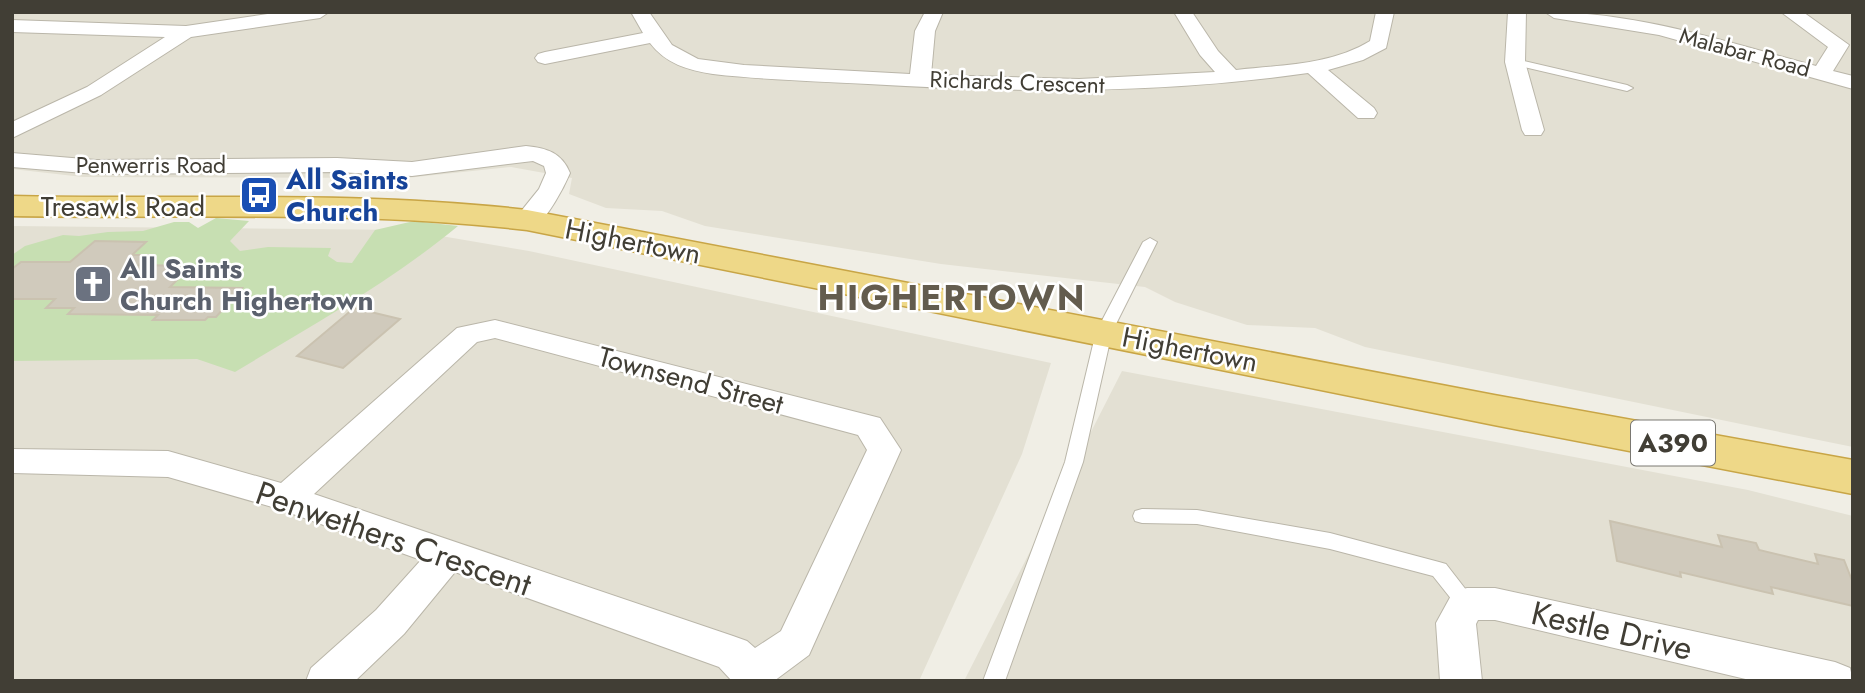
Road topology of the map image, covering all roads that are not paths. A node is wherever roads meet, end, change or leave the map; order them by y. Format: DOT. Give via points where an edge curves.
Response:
graph roads {
  1 [pos="320,12"];
  2 [pos="640,12"];
  3 [pos="934,12"];
  4 [pos="1183,12"];
  5 [pos="1385,12"];
  6 [pos="1517,12"];
  7 [pos="1554,12"];
  8 [pos="1790,12"];
  9 [pos="12,26"];
  10 [pos="186,32"];
  11 [pos="656,36"];
  12 [pos="545,58"];
  13 [pos="1515,62"];
  14 [pos="1312,66"];
  15 [pos="1822,73"];
  16 [pos="1232,78"];
  17 [pos="920,80"];
  18 [pos="1853,83"];
  19 [pos="1627,88"];
  20 [pos="1366,113"];
  21 [pos="1533,130"];
  22 [pos="12,131"];
  23 [pos="12,160"];
  24 [pos="12,206"];
  25 [pos="527,220"];
  26 [pos="1150,242"];
  27 [pos="1104,332"];
  28 [pos="12,461"];
  29 [pos="1853,477"];
  30 [pos="287,498"];
  31 [pos="1142,516"];
  32 [pos="447,555"];
  33 [pos="1467,604"];
  34 [pos="753,676"];
  35 [pos="326,681"];
  36 [pos="995,681"];
  37 [pos="1461,681"];
  38 [pos="1835,681"];
  1 -- 10 [label="street"];
  2 -- 11 [label="street, Richards Crescent"];
  3 -- 17 [label="street" via="925,31"];
  4 -- 16 [label="street" via="1210,55"];
  5 -- 14 [label="street, Richards Crescent" via="1380,44 1368,52"];
  6 -- 13 [label="street"];
  7 -- 15 [label="street, Malabar Road" via="1661,30"];
  8 -- 15 [label="street" via="1839,45"];
  9 -- 10 [label="street"];
  10 -- 22 [label="street" via="94,91"];
  11 -- 12 [label="street"];
  11 -- 17 [label="street, Richards Crescent" via="665,49 696,64 744,71"];
  13 -- 19 [label="lane"];
  13 -- 21 [label="street"];
  14 -- 16 [label="street, Richards Crescent"];
  14 -- 20 [label="street"];
  15 -- 18 [label="street, Malabar Road"];
  16 -- 17 [label="street, Richards Crescent" via="1089,86"];
  23 -- 25 [label="street, Penwerris Road" via="96,167 412,169 538,154 554,162 558,173"];
  24 -- 25 [label="highway, Tresawls Road / A390" via="389,206"];
  25 -- 27 [label="highway, Highertown / A390"];
  26 -- 27 [label="lane"];
  27 -- 29 [label="highway, Highertown / A390"];
  27 -- 36 [label="lane" via="1074,462"];
  28 -- 30 [label="street, Penwethers Crescent" via="167,464"];
  30 -- 32 [label="street, Penwethers Crescent"];
  30 -- 34 [label="street, Townsend Street" via="467,335 495,329 869,426 884,450 795,643"];
  31 -- 33 [label="lane" via="1197,517 1329,541 1438,570"];
  32 -- 34 [label="street, Penwethers Crescent" via="733,654"];
  32 -- 35 [label="street" via="390,622"];
  33 -- 37 [label="street" via="1456,622"];
  33 -- 38 [label="street, Kestle Drive" via="1495,604"];
}
